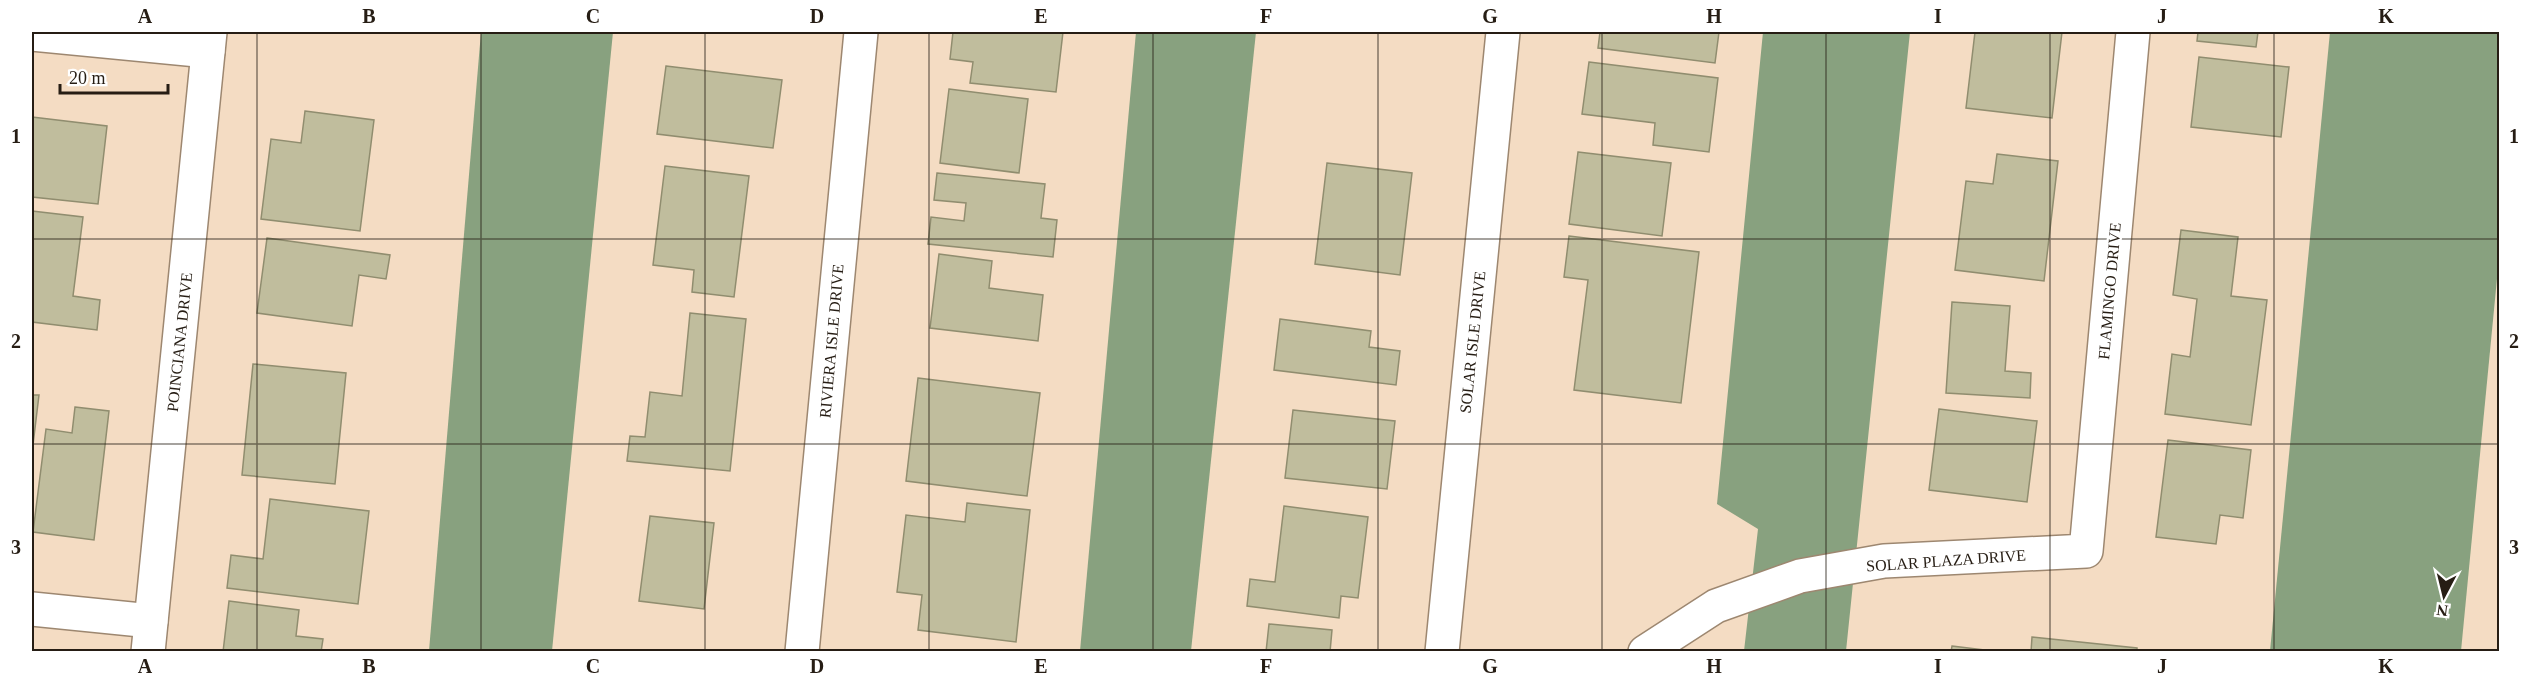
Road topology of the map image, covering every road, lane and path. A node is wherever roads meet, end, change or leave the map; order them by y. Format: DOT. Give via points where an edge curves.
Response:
graph roads {
  1 [pos="861,32"];
  2 [pos="1503,32"];
  3 [pos="2133,32"];
  4 [pos="32,34"];
  5 [pos="209,41"];
  6 [pos="2086,551"];
  7 [pos="32,609"];
  8 [pos="149,636"];
  9 [pos="802,651"];
  10 [pos="1442,651"];
  11 [pos="1645,651"];
  1 -- 9 [label="street, RIVIERA ISLE DRIVE"];
  2 -- 10 [label="street, SOLAR ISLE DRIVE"];
  3 -- 6 [label="street, FLAMINGO DRIVE"];
  4 -- 5 [label="street"];
  5 -- 8 [label="street, POINCIANA DRIVE"];
  6 -- 11 [label="street, SOLAR PLAZA DRIVE" via="1884,561 1800,576 1716,606"];
  7 -- 8 [label="street"];
}
